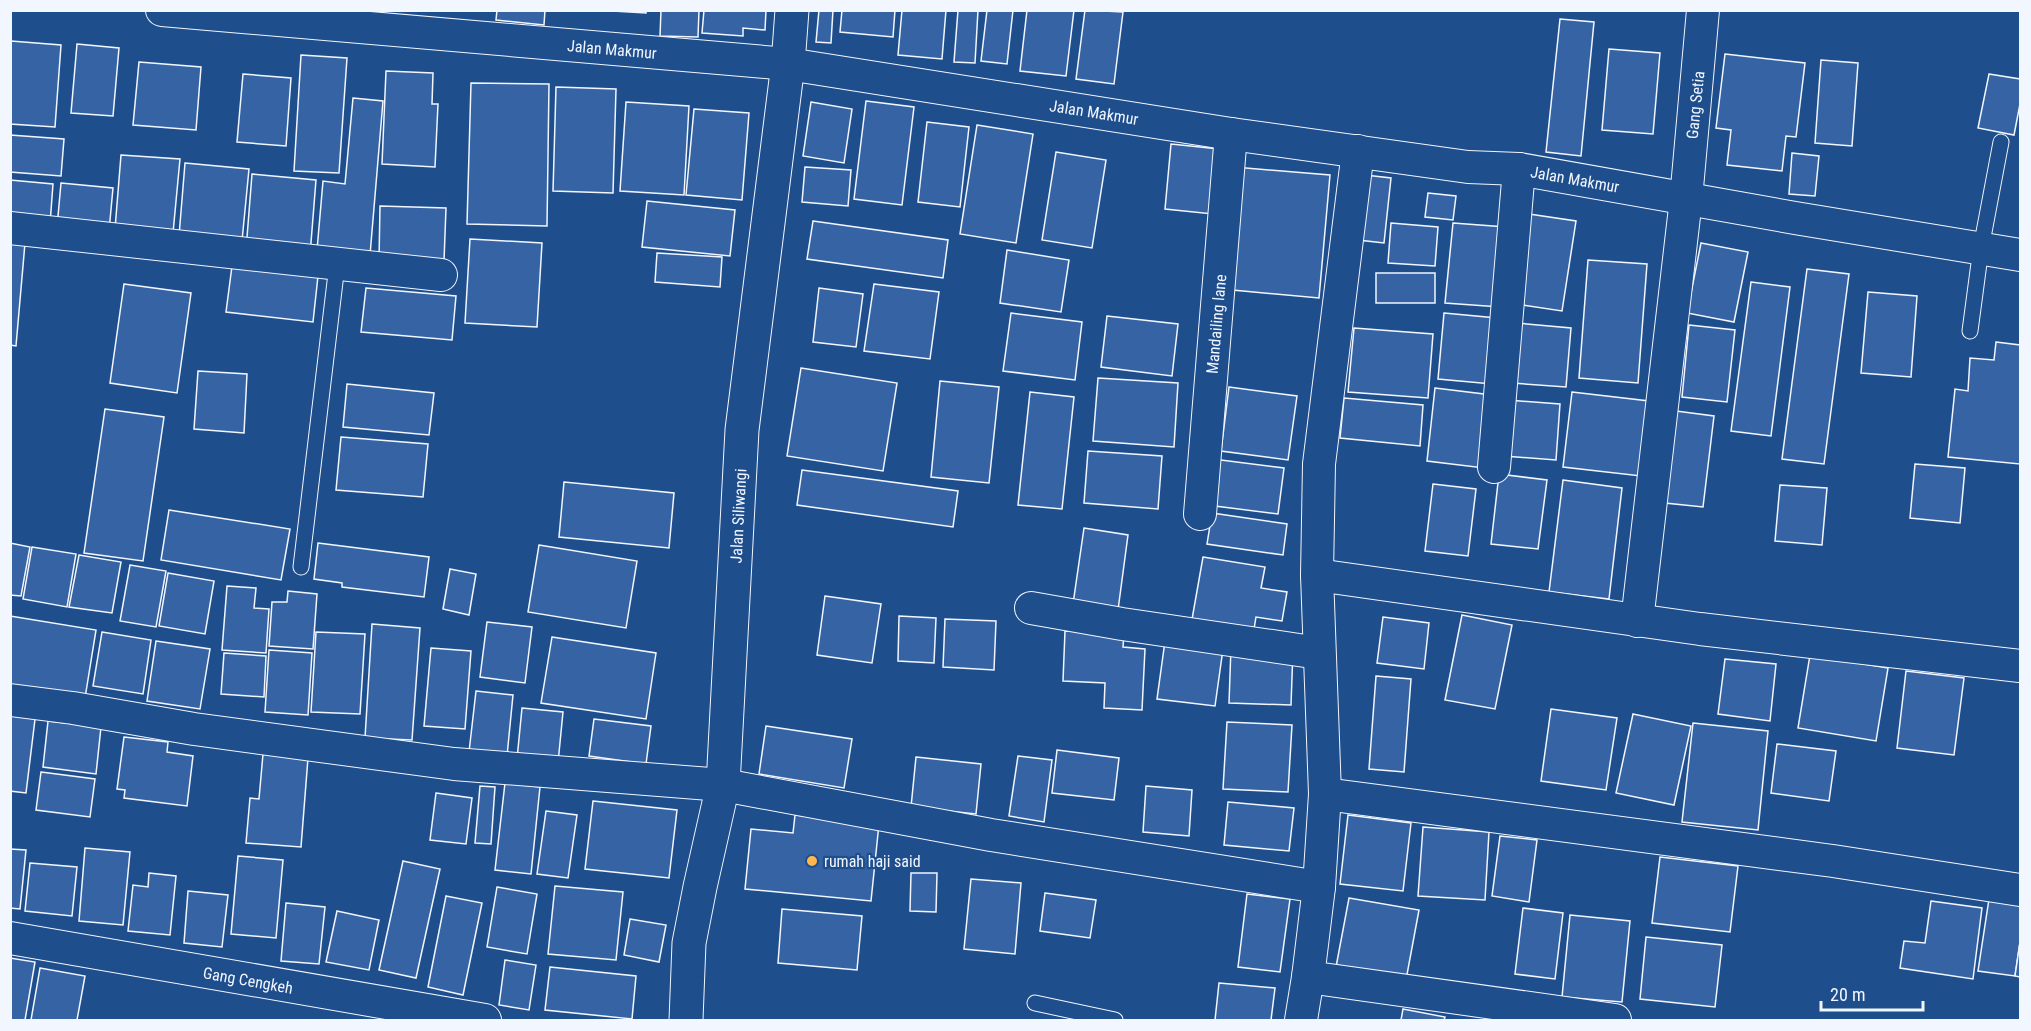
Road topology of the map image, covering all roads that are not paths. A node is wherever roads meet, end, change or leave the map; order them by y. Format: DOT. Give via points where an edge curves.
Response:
graph roads {
  1 [pos="162,10"];
  2 [pos="792,10"];
  3 [pos="1703,10"];
  4 [pos="788,64"];
  5 [pos="1231,134"];
  6 [pos="2001,142"];
  7 [pos="1358,151"];
  8 [pos="1519,169"];
  9 [pos="1686,200"];
  10 [pos="10,228"];
  11 [pos="1981,248"];
  12 [pos="2020,255"];
  13 [pos="337,265"];
  14 [pos="441,275"];
  15 [pos="1970,331"];
  16 [pos="1494,467"];
  17 [pos="1200,514"];
  18 [pos="301,567"];
  19 [pos="1317,575"];
  20 [pos="1030,608"];
  21 [pos="1637,621"];
  22 [pos="1319,652"];
  23 [pos="2020,666"];
  24 [pos="10,700"];
  25 [pos="723,785"];
  26 [pos="1325,794"];
  27 [pos="1319,887"];
  28 [pos="2020,890"];
  29 [pos="10,938"];
  30 [pos="1308,977"];
  31 [pos="1035,1003"];
  32 [pos="485,1020"];
  33 [pos="686,1020"];
  34 [pos="1114,1020"];
  35 [pos="1301,1020"];
  36 [pos="1615,1020"];
  1 -- 4 [label="street, Jalan Makmur"];
  2 -- 4 [label="street, Jalan Siliwangi"];
  3 -- 9 [label="street, Gang Setia"];
  4 -- 5 [label="street, Jalan Makmur"];
  4 -- 25 [label="street, Jalan Siliwangi" via="742,430"];
  5 -- 7 [label="street, Jalan Makmur"];
  5 -- 17 [label="street, Mandailing lane"];
  6 -- 11 [label="lane"];
  7 -- 8 [label="street, Jalan Makmur"];
  7 -- 19 [label="street" via="1319,464"];
  8 -- 9 [label="street, Jalan Makmur"];
  8 -- 16 [label="street"];
  9 -- 11 [label="street, Jalan Makmur"];
  9 -- 21 [label="street, Gang Setia"];
  10 -- 13 [label="street"];
  11 -- 12 [label="street, Jalan Makmur"];
  11 -- 15 [label="lane"];
  13 -- 14 [label="street"];
  13 -- 18 [label="lane"];
  19 -- 21 [label="street"];
  19 -- 22 [label="street"];
  20 -- 22 [label="street"];
  21 -- 23 [label="street"];
  22 -- 26 [label="street"];
  24 -- 25 [label="street" via="454,764"];
  25 -- 27 [label="street" via="991,835"];
  25 -- 33 [label="street, Jalan Siliwangi" via="689,944"];
  26 -- 27 [label="street"];
  26 -- 28 [label="street" via="1833,861"];
  27 -- 30 [label="street"];
  29 -- 32 [label="street, Gang Cengkeh"];
  30 -- 35 [label="street"];
  30 -- 36 [label="street"];
  31 -- 34 [label="lane"];
}
